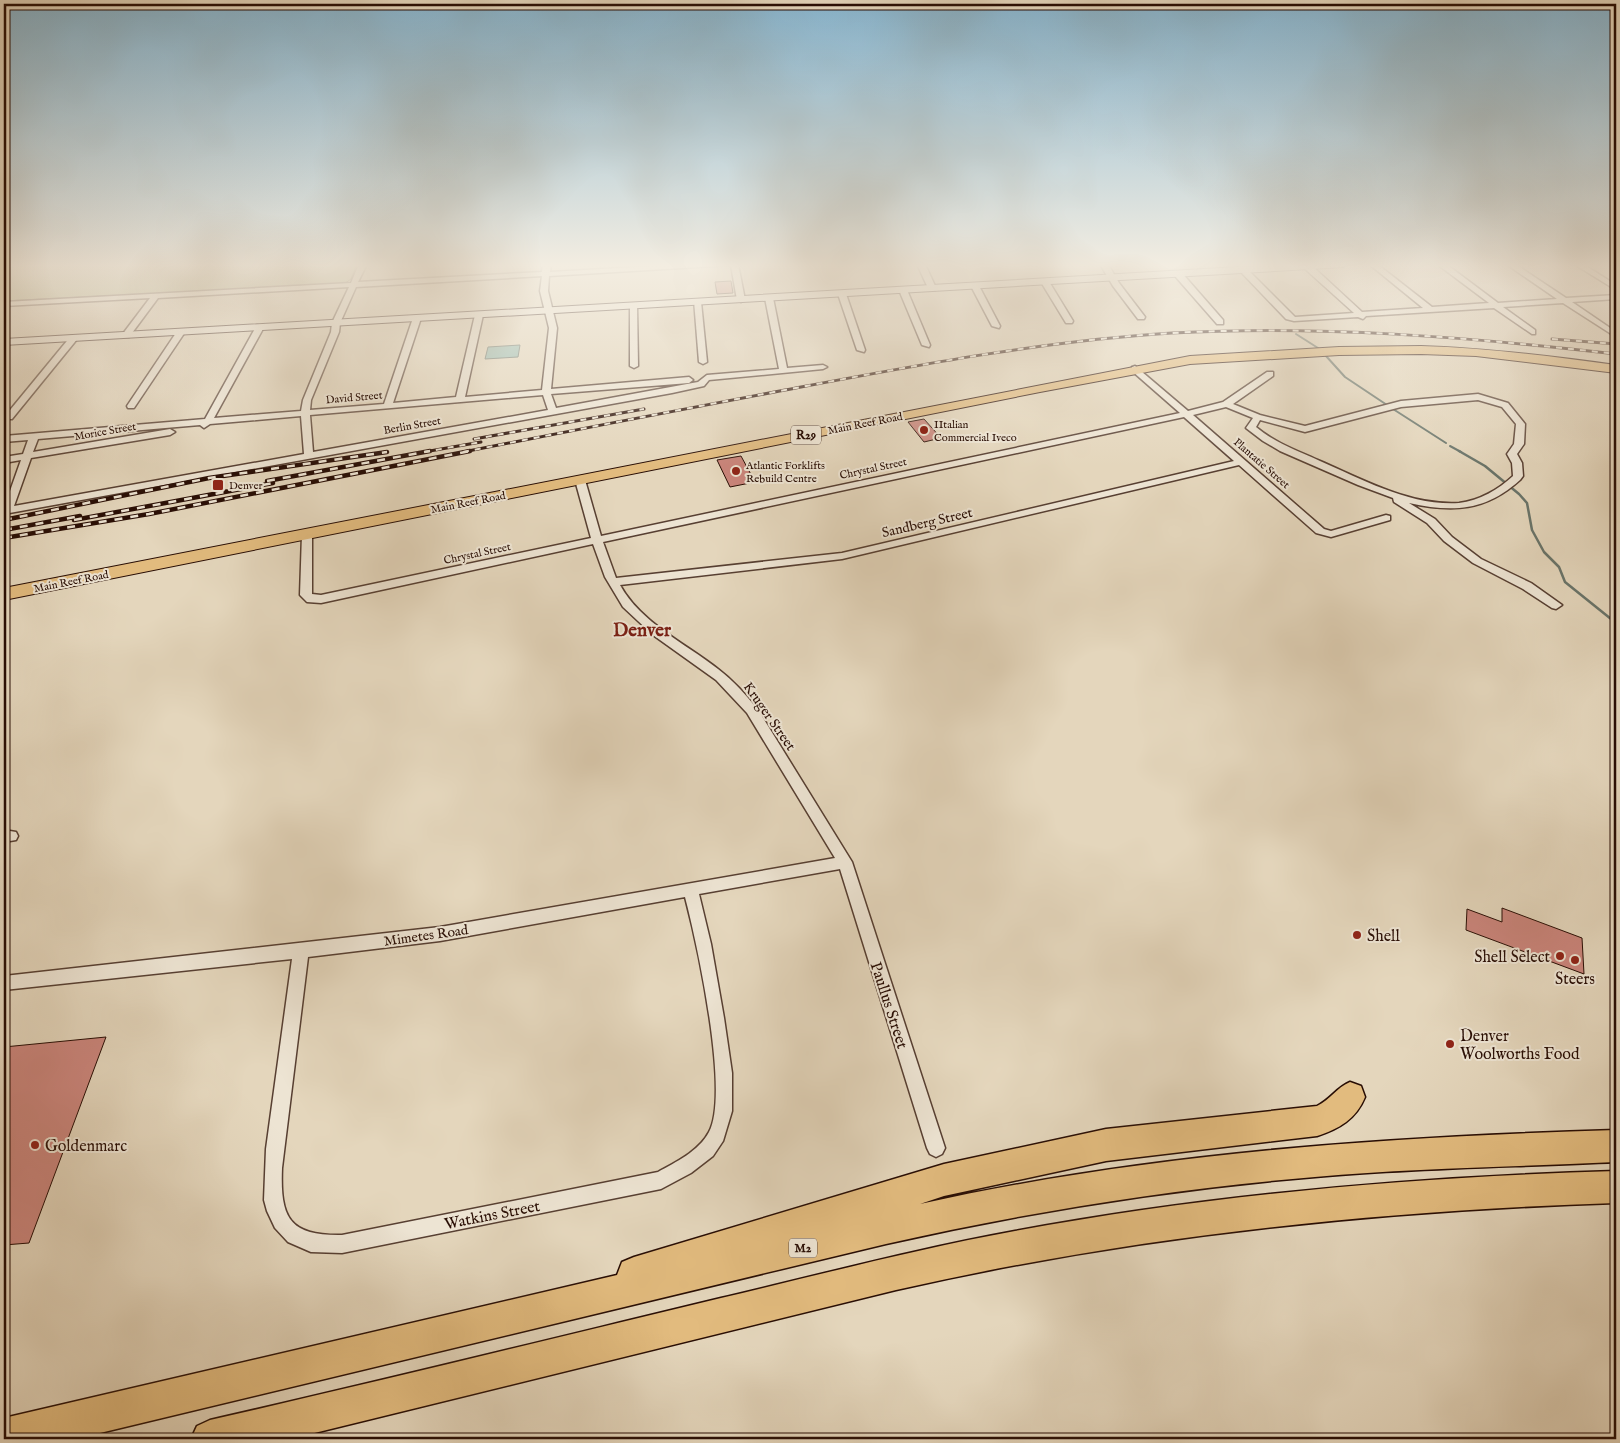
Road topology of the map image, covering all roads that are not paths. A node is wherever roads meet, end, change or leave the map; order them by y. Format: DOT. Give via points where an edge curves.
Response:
graph roads {
  1 [pos="129,331"];
  2 [pos="194,331"];
  3 [pos="258,331"];
  4 [pos="335,331"];
  5 [pos="413,331"];
  6 [pos="475,331"];
  7 [pos="553,331"];
  8 [pos="634,331"];
  9 [pos="700,331"];
  10 [pos="776,331"];
  11 [pos="855,331"];
  12 [pos="920,331"];
  13 [pos="181,332"];
  14 [pos="126,335"];
  15 [pos="74,338"];
  16 [pos="4,342"];
  17 [pos="926,345"];
  18 [pos="861,350"];
  19 [pos="703,362"];
  20 [pos="634,366"];
  21 [pos="823,367"];
  22 [pos="1616,368"];
  23 [pos="1135,370"];
  24 [pos="784,372"];
  25 [pos="1270,374"];
  26 [pos="707,378"];
  27 [pos="546,392"];
  28 [pos="460,400"];
  29 [pos="1226,404"];
  30 [pos="131,406"];
  31 [pos="388,406"];
  32 [pos="305,412"];
  33 [pos="553,412"];
  34 [pos="1188,414"];
  35 [pos="9,417"];
  36 [pos="1258,417"];
  37 [pos="209,420"];
  38 [pos="166,428"];
  39 [pos="34,436"];
  40 [pos="4,439"];
  41 [pos="309,455"];
  42 [pos="26,456"];
  43 [pos="4,460"];
  44 [pos="1242,462"];
  45 [pos="580,480"];
  46 [pos="1386,494"];
  47 [pos="6,511"];
  48 [pos="1386,518"];
  49 [pos="306,534"];
  50 [pos="598,540"];
  51 [pos="613,582"];
  52 [pos="4,594"];
  53 [pos="1556,605"];
  54 [pos="845,862"];
  55 [pos="691,890"];
  56 [pos="301,951"];
  57 [pos="4,983"];
  58 [pos="1350,1097"];
  59 [pos="1616,1146"];
  60 [pos="936,1148"];
  61 [pos="1616,1187"];
  62 [pos="413,1339"];
  63 [pos="4,1438"];
  64 [pos="210,1439"];
  1 -- 14 [label="street"];
  2 -- 13 [label="main road"];
  3 -- 37 [label="street"];
  4 -- 32 [label="street"];
  5 -- 31 [label="street"];
  6 -- 28 [label="street"];
  7 -- 27 [label="street"];
  8 -- 20 [label="street"];
  9 -- 19 [label="street"];
  10 -- 24 [label="street"];
  11 -- 18 [label="street"];
  12 -- 17 [label="street"];
  13 -- 14 [label="main road"];
  13 -- 30 [label="street"];
  14 -- 15 [label="main road"];
  15 -- 16 [label="main road"];
  15 -- 35 [label="street"];
  21 -- 24 [label="street, Berlin Street"];
  22 -- 23 [label="main road, Main Reef Road / R29" via="1504,354 1385,350 1236,356"];
  23 -- 34 [label="street, Plantatie Street"];
  23 -- 45 [label="main road, Main Reef Road / R29"];
  24 -- 26 [label="street, Berlin Street"];
  25 -- 29 [label="street, Chrystal Street"];
  26 -- 27 [label="street, David Street"];
  26 -- 33 [label="street, Berlin Street" via="704,383 689,387"];
  27 -- 28 [label="street, David Street"];
  27 -- 33 [label="street"];
  28 -- 31 [label="street, David Street"];
  29 -- 34 [label="street, Chrystal Street"];
  29 -- 36 [label="street"];
  31 -- 32 [label="street, David Street"];
  32 -- 37 [label="street, David Street"];
  32 -- 41 [label="street"];
  33 -- 41 [label="street, Berlin Street"];
  34 -- 44 [label="street, Plantatie Street"];
  34 -- 50 [label="street, Chrystal Street"];
  36 -- 46 [label="street" via="1251,426 1262,436"];
  36 -- 46 [label="street" via="1305,430 1401,404 1478,397 1501,403 1520,424 1519,444 1512,454 1518,476 1499,493 1474,503 1435,505"];
  37 -- 38 [label="street, Morice Street" via="198,427"];
  38 -- 39 [label="street"];
  38 -- 42 [label="street, Morice Street"];
  39 -- 40 [label="street"];
  39 -- 42 [label="street"];
  41 -- 47 [label="street, Berlin Street"];
  42 -- 43 [label="street, Morice Street"];
  42 -- 47 [label="street"];
  44 -- 48 [label="street, Plantatie Street" via="1326,534"];
  44 -- 51 [label="street, Sandberg Street" via="842,556"];
  45 -- 49 [label="main road, Main Reef Road / R29"];
  45 -- 50 [label="street, Kruger Street"];
  46 -- 53 [label="street" via="1431,521 1477,561"];
  49 -- 50 [label="street, Chrystal Street" via="306,595 311,599"];
  49 -- 52 [label="main road, Main Reef Road / R29"];
  50 -- 51 [label="street, Kruger Street"];
  51 -- 54 [label="street, Kruger Street" via="627,604 656,631 714,672 741,697 772,741"];
  54 -- 55 [label="street, Mimetes Road"];
  54 -- 60 [label="street, Paullus Street"];
  55 -- 56 [label="street, Mimetes Road" via="478,928"];
  55 -- 56 [label="street, Watkins Street" via="703,936 726,1089 717,1136 706,1149 688,1165 661,1180 342,1244 316,1244 295,1237 276,1210 273,1183 276,1146"];
  56 -- 57 [label="street, Mimetes Road"];
  58 -- 62 [label="highway" via="1331,1117 1317,1121 1106,1145 944,1180"];
  59 -- 62 [label="highway, M2" via="1408,1153 1278,1164 1141,1180 1016,1200"];
  61 -- 64 [label="highway" via="1498,1190 1284,1208 1141,1226 1014,1248"];
  62 -- 63 [label="highway, M2"];
}
